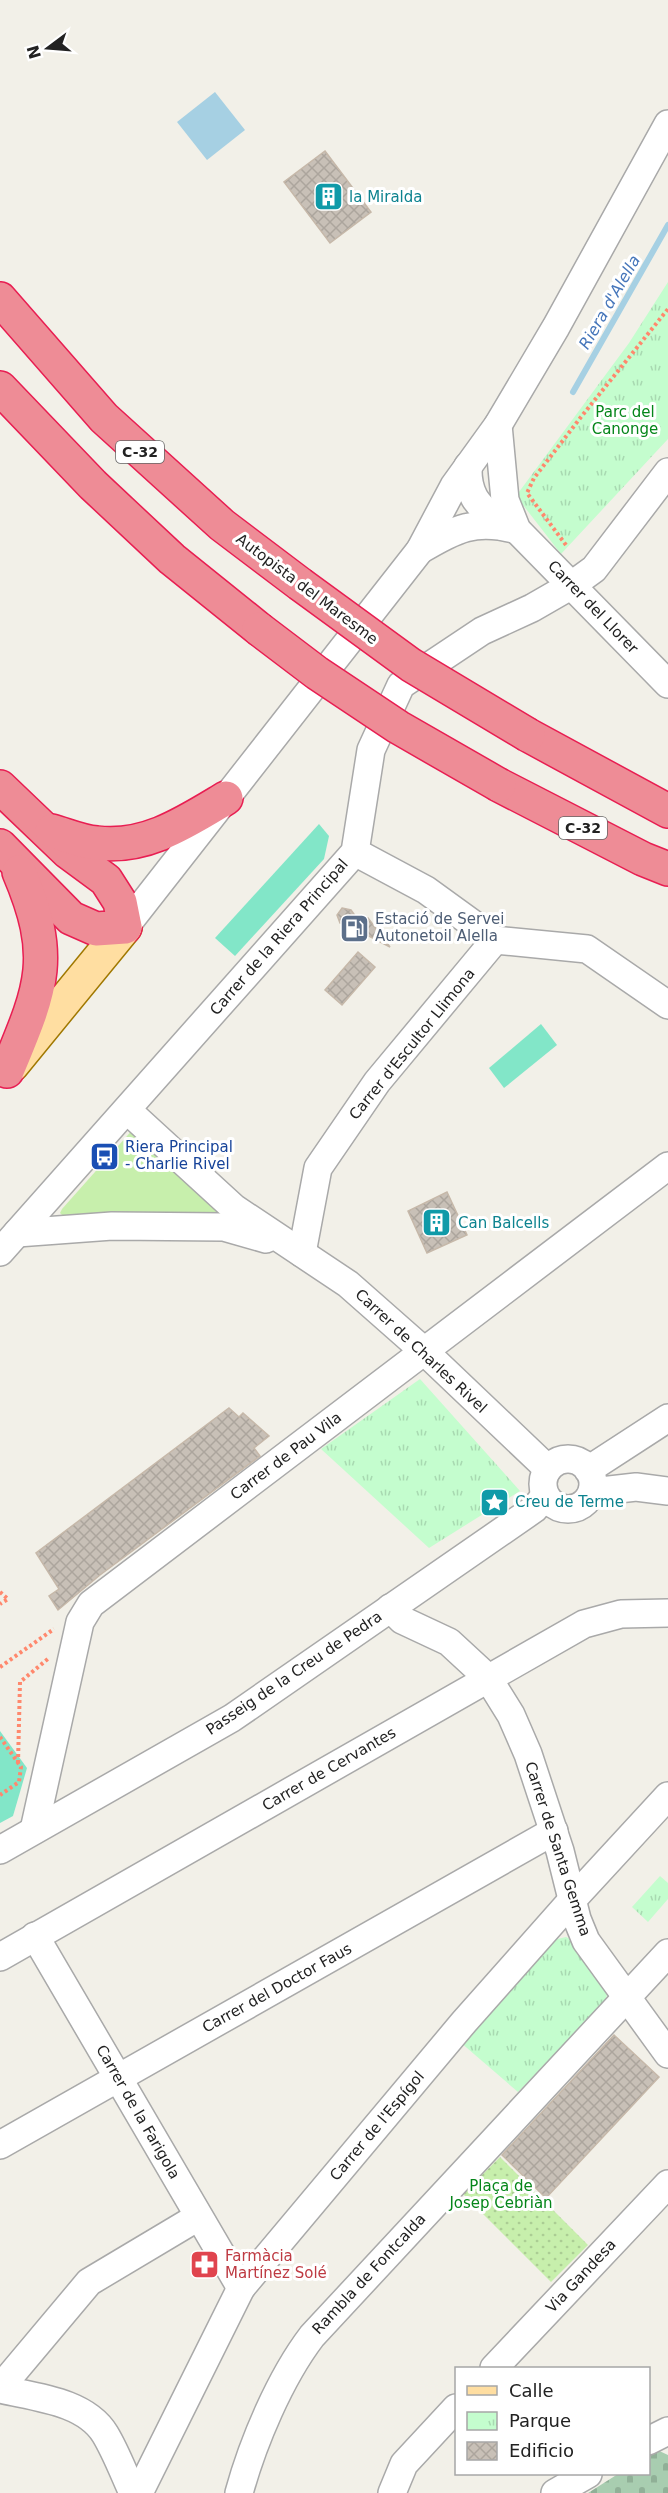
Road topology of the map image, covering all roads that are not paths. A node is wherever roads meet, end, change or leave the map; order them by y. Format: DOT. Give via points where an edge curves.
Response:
graph roads {
  1 [pos="668,124"];
  2 [pos="0,299"];
  3 [pos="0,388"];
  4 [pos="498,424"];
  5 [pos="668,472"];
  6 [pos="463,479"];
  7 [pos="508,518"];
  8 [pos="420,550"];
  9 [pos="572,585"];
  10 [pos="668,684"];
  11 [pos="0,787"];
  12 [pos="226,798"];
  13 [pos="668,811"];
  14 [pos="46,830"];
  15 [pos="355,852"];
  16 [pos="7,853"];
  17 [pos="668,869"];
  18 [pos="125,927"];
  19 [pos="495,940"];
  20 [pos="668,1005"];
  21 [pos="4,1076"];
  22 [pos="127,1110"];
  23 [pos="668,1166"];
  24 [pos="229,1217"];
  25 [pos="9,1242"];
  26 [pos="294,1249"];
  27 [pos="424,1351"];
  28 [pos="668,1418"];
  29 [pos="548,1469"];
  30 [pos="590,1481"];
  31 [pos="668,1491"];
  32 [pos="545,1496"];
  33 [pos="390,1608"];
  34 [pos="668,1613"];
  35 [pos="488,1678"];
  36 [pos="668,1796"];
  37 [pos="34,1830"];
  38 [pos="554,1832"];
  39 [pos="0,1850"];
  40 [pos="573,1899"];
  41 [pos="35,1936"];
  42 [pos="668,1953"];
  43 [pos="0,1957"];
  44 [pos="627,1997"];
  45 [pos="668,2054"];
  46 [pos="118,2077"];
  47 [pos="0,2145"];
  48 [pos="668,2184"];
  49 [pos="198,2217"];
  50 [pos="241,2288"];
  51 [pos="495,2367"];
  52 [pos="0,2389"];
  53 [pos="455,2409"];
  54 [pos="668,2431"];
  55 [pos="650,2440"];
  56 [pos="586,2475"];
  57 [pos="133,2493"];
  58 [pos="139,2493"];
  59 [pos="239,2493"];
  60 [pos="392,2493"];
  61 [pos="555,2493"];
  1 -- 4 [label="street"];
  2 -- 13 [label="highway, Autopista del Maresme / C-32, bridge" via="104,418 222,525 411,665 528,735"];
  3 -- 17 [label="highway, C-32, bridge" via="36,429 172,559 317,673 398,727 499,786"];
  4 -- 6 [label="street"];
  4 -- 7 [label="street"];
  5 -- 9 [label="street, Carrer de la Riera Principal" via="594,569"];
  6 -- 7 [label="street, Carrer del Llorer" via="489,483"];
  6 -- 8 [label="street"];
  7 -- 8 [label="street" via="472,525"];
  7 -- 9 [label="street, Carrer del Llorer"];
  8 -- 12 [label="street"];
  9 -- 10 [label="street, Carrer del Llorer"];
  9 -- 15 [label="street, Carrer de la Riera Principal" via="482,631 401,685 371,750"];
  11 -- 14 [label="highway"];
  12 -- 14 [label="highway" via="189,821 142,841 96,843"];
  12 -- 18 [label="street"];
  14 -- 18 [label="highway" via="106,880 120,902"];
  15 -- 19 [label="street" via="426,890"];
  15 -- 22 [label="street, Carrer de la Riera Principal"];
  16 -- 18 [label="highway" via="71,918 96,929"];
  16 -- 21 [label="highway" via="30,898 41,941 41,974 35,1002"];
  18 -- 21 [label="main road"];
  19 -- 20 [label="street" via="587,949"];
  19 -- 26 [label="street, Carrer d'Escultor Llimona" via="377,1082 318,1167"];
  22 -- 24 [label="street, Carrer de Charles Rivel"];
  22 -- 25 [label="street, Carrer de la Riera Principal"];
  23 -- 27 [label="street, Carrer de Pau Vila"];
  24 -- 25 [label="street, Carrer de Charles Rivel" via="112,1226"];
  24 -- 26 [label="street, Carrer de Charles Rivel"];
  26 -- 27 [label="street, Carrer de Charles Rivel" via="348,1284"];
  27 -- 29 [label="street, Carrer de Charles Rivel"];
  27 -- 37 [label="street, Carrer de Pau Vila" via="91,1604 80,1622"];
  28 -- 30 [label="street"];
  29 -- 30 [label="street" via="570,1459 578,1462"];
  29 -- 32 [label="street" via="543,1486"];
  30 -- 31 [label="street"];
  30 -- 32 [label="street" via="582,1506 570,1510 550,1503"];
  32 -- 33 [label="street, Passeig de la Creu de Pedra" via="534,1509"];
  33 -- 35 [label="street, Carrer de Santa Gemma" via="402,1620 449,1642"];
  33 -- 37 [label="street, Passeig de la Creu de Pedra" via="232,1718"];
  34 -- 35 [label="street, Carrer de Cervantes" via="621,1614 584,1624"];
  35 -- 38 [label="street, Carrer de Santa Gemma" via="528,1754"];
  35 -- 41 [label="street, Carrer de Cervantes"];
  36 -- 40 [label="street, Carrer de l'Espígol"];
  37 -- 39 [label="street, Passeig de la Creu de Pedra"];
  38 -- 40 [label="street, Carrer de Santa Gemma"];
  38 -- 46 [label="street, Carrer del Doctor Faus"];
  40 -- 44 [label="street, Carrer de Santa Gemma" via="586,1941"];
  40 -- 50 [label="street, Carrer de l'Espígol" via="464,2022"];
  41 -- 43 [label="street, Carrer de Cervantes"];
  41 -- 46 [label="street, Carrer de la Farigola"];
  42 -- 44 [label="street, Rambla de Fontcalda"];
  44 -- 45 [label="street, Carrer de Santa Gemma"];
  44 -- 59 [label="street, Rambla de Fontcalda" via="312,2336 290,2368 272,2406"];
  46 -- 47 [label="street, Carrer del Doctor Faus"];
  46 -- 49 [label="street, Carrer de la Farigola"];
  48 -- 51 [label="street, Via Gandesa"];
  49 -- 50 [label="street, Carrer de la Farigola"];
  49 -- 52 [label="street" via="88,2282"];
  50 -- 58 [label="street, Carrer de l'Espígol"];
  52 -- 57 [label="street" via="64,2405 88,2416 105,2433"];
  53 -- 60 [label="street" via="404,2464"];
  54 -- 55 [label="street"];
  56 -- 61 [label="street"];
}
